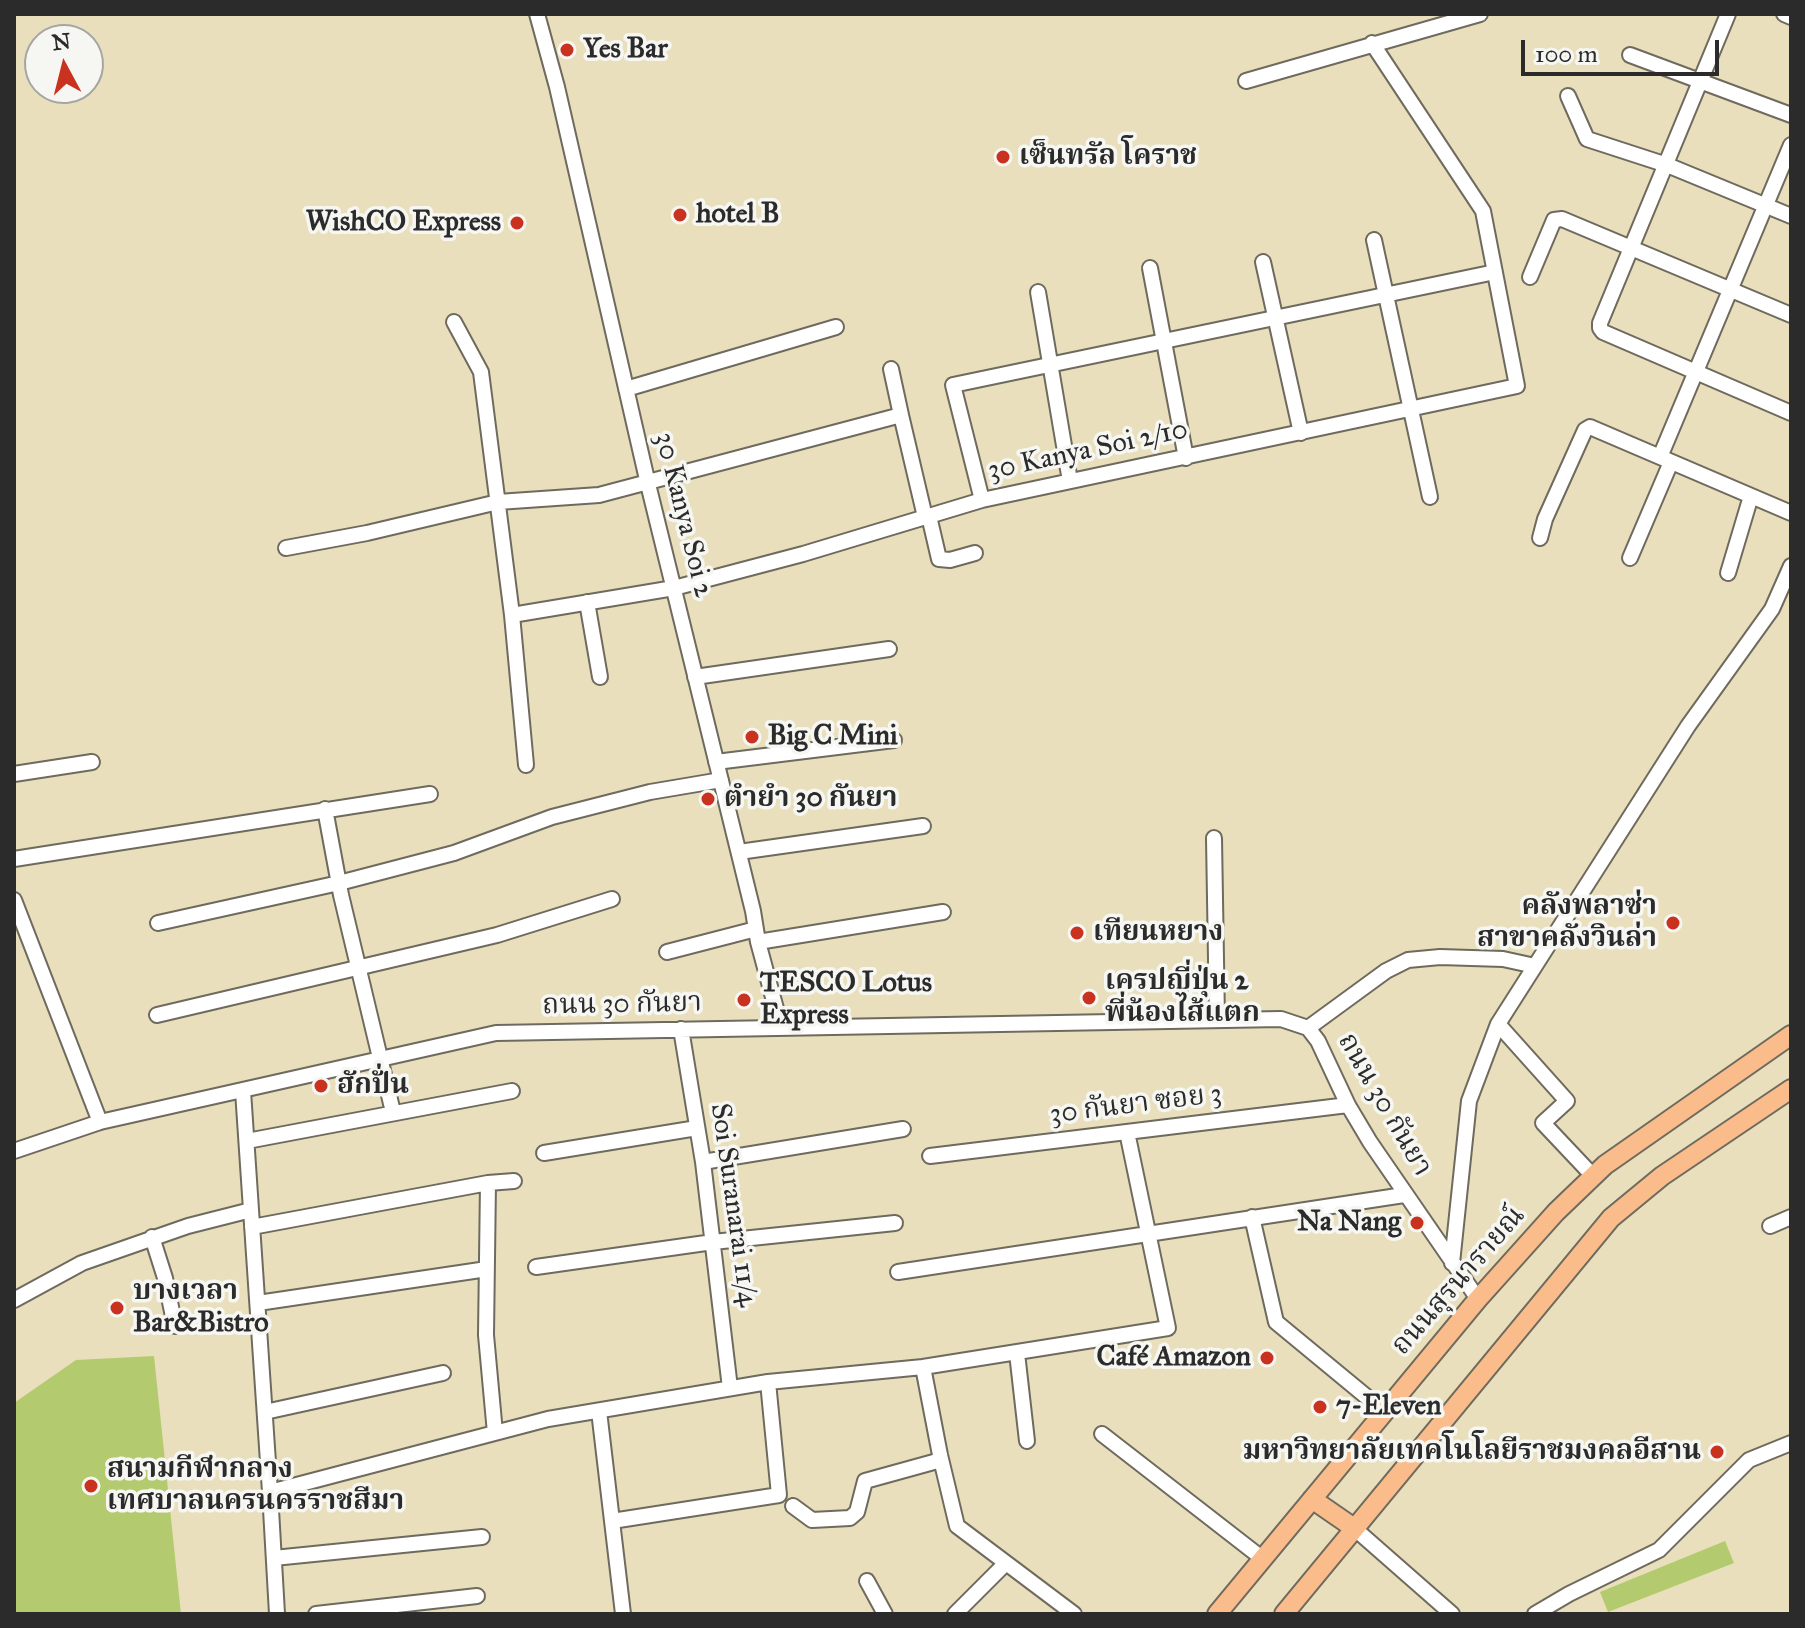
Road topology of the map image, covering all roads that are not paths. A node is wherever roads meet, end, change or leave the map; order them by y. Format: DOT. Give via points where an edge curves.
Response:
graph roads {
  1 [pos="537,14"];
  2 [pos="1728,14"];
  3 [pos="1784,14"];
  4 [pos="1475,15"];
  5 [pos="1791,17"];
  6 [pos="1372,43"];
  7 [pos="1630,55"];
  8 [pos="1700,80"];
  9 [pos="1246,81"];
  10 [pos="1568,96"];
  11 [pos="1791,115"];
  12 [pos="1791,145"];
  13 [pos="1667,165"];
  14 [pos="1766,206"];
  15 [pos="1791,216"];
  16 [pos="1374,240"];
  17 [pos="1633,248"];
  18 [pos="1263,262"];
  19 [pos="1150,268"];
  20 [pos="1495,272"];
  21 [pos="1530,277"];
  22 [pos="1731,289"];
  23 [pos="1038,292"];
  24 [pos="1386,295"];
  25 [pos="1791,315"];
  26 [pos="1275,318"];
  27 [pos="454,322"];
  28 [pos="836,327"];
  29 [pos="1166,340"];
  30 [pos="1051,364"];
  31 [pos="891,369"];
  32 [pos="1694,372"];
  33 [pos="626,389"];
  34 [pos="1411,409"];
  35 [pos="1791,413"];
  36 [pos="901,415"];
  37 [pos="1301,433"];
  38 [pos="1186,458"];
  39 [pos="1666,459"];
  40 [pos="1070,481"];
  41 [pos="648,484"];
  42 [pos="1751,496"];
  43 [pos="1430,497"];
  44 [pos="982,500"];
  45 [pos="498,502"];
  46 [pos="1791,513"];
  47 [pos="927,517"];
  48 [pos="1540,538"];
  49 [pos="286,548"];
  50 [pos="975,553"];
  51 [pos="1630,558"];
  52 [pos="1791,566"];
  53 [pos="1728,573"];
  54 [pos="674,588"];
  55 [pos="587,602"];
  56 [pos="512,615"];
  57 [pos="889,649"];
  58 [pos="600,677"];
  59 [pos="695,677"];
  60 [pos="894,740"];
  61 [pos="92,762"];
  62 [pos="716,762"];
  63 [pos="526,765"];
  64 [pos="14,774"];
  65 [pos="721,780"];
  66 [pos="430,794"];
  67 [pos="325,809"];
  68 [pos="923,826"];
  69 [pos="1214,838"];
  70 [pos="739,852"];
  71 [pos="14,859"];
  72 [pos="339,883"];
  73 [pos="612,899"];
  74 [pos="14,900"];
  75 [pos="943,912"];
  76 [pos="158,923"];
  77 [pos="757,936"];
  78 [pos="667,952"];
  79 [pos="1535,966"];
  80 [pos="359,968"];
  81 [pos="157,1015"];
  82 [pos="1217,1020"];
  83 [pos="1498,1024"];
  84 [pos="781,1027"];
  85 [pos="1308,1028"];
  86 [pos="681,1029"];
  87 [pos="1791,1035"];
  88 [pos="381,1059"];
  89 [pos="1791,1089"];
  90 [pos="243,1091"];
  91 [pos="512,1091"];
  92 [pos="1348,1105"];
  93 [pos="393,1112"];
  94 [pos="100,1122"];
  95 [pos="697,1128"];
  96 [pos="903,1129"];
  97 [pos="1127,1132"];
  98 [pos="247,1141"];
  99 [pos="14,1151"];
  100 [pos="544,1153"];
  101 [pos="930,1156"];
  102 [pos="703,1162"];
  103 [pos="1594,1177"];
  104 [pos="514,1181"];
  105 [pos="488,1183"];
  106 [pos="1404,1195"];
  107 [pos="251,1210"];
  108 [pos="1252,1217"];
  109 [pos="1791,1217"];
  110 [pos="895,1223"];
  111 [pos="1770,1226"];
  112 [pos="252,1227"];
  113 [pos="1150,1233"];
  114 [pos="152,1237"];
  115 [pos="713,1242"];
  116 [pos="1452,1263"];
  117 [pos="536,1267"];
  118 [pos="487,1269"];
  119 [pos="898,1272"];
  120 [pos="16,1295"];
  121 [pos="1478,1299"];
  122 [pos="258,1303"];
  123 [pos="175,1326"];
  124 [pos="1017,1353"];
  125 [pos="923,1367"];
  126 [pos="443,1373"];
  127 [pos="768,1382"];
  128 [pos="730,1388"];
  129 [pos="599,1411"];
  130 [pos="265,1412"];
  131 [pos="1385,1412"];
  132 [pos="495,1433"];
  133 [pos="1102,1434"];
  134 [pos="1027,1441"];
  135 [pos="1791,1443"];
  136 [pos="941,1460"];
  137 [pos="270,1492"];
  138 [pos="1312,1499"];
  139 [pos="793,1506"];
  140 [pos="612,1521"];
  141 [pos="1354,1528"];
  142 [pos="482,1537"];
  143 [pos="274,1558"];
  144 [pos="1263,1559"];
  145 [pos="1006,1563"];
  146 [pos="867,1581"];
  147 [pos="477,1596"];
  148 [pos="420,1608"];
  149 [pos="277,1614"];
  150 [pos="316,1614"];
  151 [pos="623,1614"];
  152 [pos="885,1614"];
  153 [pos="955,1614"];
  154 [pos="1074,1614"];
  155 [pos="1217,1614"];
  156 [pos="1284,1614"];
  157 [pos="1452,1614"];
  158 [pos="1538,1614"];
  1 -- 33 [label="street, 30 Kanya Soi 2"];
  2 -- 8 [label="street"];
  3 -- 5 [label="street"];
  4 -- 6 [label="street"];
  6 -- 9 [label="street"];
  6 -- 20 [label="street" via="1483,211"];
  7 -- 8 [label="street"];
  8 -- 11 [label="street"];
  8 -- 13 [label="street"];
  10 -- 13 [label="street" via="1587,139"];
  12 -- 14 [label="street"];
  13 -- 14 [label="street"];
  13 -- 17 [label="street"];
  14 -- 15 [label="street"];
  14 -- 22 [label="street"];
  16 -- 24 [label="street"];
  17 -- 21 [label="street" via="1558,218"];
  17 -- 22 [label="street"];
  17 -- 32 [label="street" via="1600,328"];
  18 -- 26 [label="street"];
  19 -- 29 [label="street"];
  20 -- 24 [label="street"];
  20 -- 34 [label="street, 30 Kanya Soi 2/10" via="1517,386"];
  22 -- 25 [label="street"];
  22 -- 32 [label="street"];
  23 -- 30 [label="street"];
  24 -- 26 [label="street"];
  24 -- 34 [label="street"];
  26 -- 29 [label="street"];
  26 -- 37 [label="street"];
  27 -- 45 [label="street" via="481,372"];
  28 -- 33 [label="street"];
  29 -- 30 [label="street"];
  29 -- 38 [label="street"];
  30 -- 40 [label="street"];
  30 -- 44 [label="street" via="953,385"];
  31 -- 36 [label="street"];
  32 -- 35 [label="street"];
  32 -- 39 [label="street"];
  33 -- 41 [label="street, 30 Kanya Soi 2"];
  34 -- 37 [label="street, 30 Kanya Soi 2/10"];
  34 -- 43 [label="street"];
  36 -- 41 [label="street"];
  36 -- 47 [label="street"];
  37 -- 38 [label="street, 30 Kanya Soi 2/10"];
  38 -- 40 [label="street, 30 Kanya Soi 2/10"];
  39 -- 42 [label="street"];
  39 -- 48 [label="street" via="1588,427"];
  39 -- 51 [label="street"];
  40 -- 44 [label="street, 30 Kanya Soi 2/10"];
  41 -- 45 [label="street" via="599,495"];
  41 -- 54 [label="street, 30 Kanya Soi 2"];
  42 -- 46 [label="street"];
  42 -- 53 [label="street"];
  44 -- 47 [label="street, 30 Kanya Soi 2/10"];
  45 -- 49 [label="street"];
  45 -- 56 [label="street"];
  47 -- 50 [label="street" via="939,559"];
  47 -- 54 [label="street, 30 Kanya Soi 2/10"];
  52 -- 79 [label="street" via="1772,609 1688,726"];
  54 -- 55 [label="street, 30 Kanya Soi 2/10"];
  54 -- 59 [label="street, 30 Kanya Soi 2"];
  55 -- 56 [label="street, 30 Kanya Soi 2/10"];
  55 -- 58 [label="street"];
  56 -- 63 [label="street"];
  57 -- 59 [label="street"];
  59 -- 62 [label="street, 30 Kanya Soi 2"];
  60 -- 62 [label="street"];
  61 -- 64 [label="street"];
  62 -- 65 [label="street, 30 Kanya Soi 2"];
  65 -- 70 [label="street, 30 Kanya Soi 2"];
  65 -- 72 [label="street" via="552,817 454,853"];
  66 -- 67 [label="street"];
  67 -- 71 [label="street"];
  67 -- 72 [label="street"];
  68 -- 70 [label="street"];
  69 -- 82 [label="street"];
  70 -- 77 [label="street, 30 Kanya Soi 2"];
  72 -- 76 [label="street"];
  72 -- 80 [label="street"];
  73 -- 80 [label="street" via="497,935"];
  74 -- 94 [label="street"];
  75 -- 77 [label="street"];
  77 -- 78 [label="street"];
  77 -- 84 [label="street, 30 Kanya Soi 2"];
  79 -- 83 [label="street"];
  79 -- 85 [label="street" via="1503,959 1408,960"];
  80 -- 81 [label="street"];
  80 -- 88 [label="street"];
  82 -- 84 [label="street, ถนน 30 กันยา"];
  82 -- 85 [label="street, ถนน 30 กันยา" via="1281,1019"];
  83 -- 103 [label="street" via="1567,1101 1543,1123"];
  83 -- 116 [label="street" via="1469,1101"];
  84 -- 86 [label="street, ถนน 30 กันยา"];
  85 -- 92 [label="street, ถนน 30 กันยา"];
  86 -- 88 [label="street, ถนน 30 กันยา" via="496,1033"];
  86 -- 95 [label="street, Soi Suranarai 11/4"];
  87 -- 103 [label="main road, ถนนสุรนารายณ์"];
  88 -- 90 [label="street, ถนน 30 กันยา"];
  88 -- 93 [label="street"];
  89 -- 141 [label="main road" via="1662,1176 1611,1218"];
  90 -- 94 [label="street, ถนน 30 กันยา"];
  90 -- 98 [label="street"];
  91 -- 93 [label="street"];
  92 -- 97 [label="street, 30 กันยา ซอย 3"];
  92 -- 106 [label="street, ถนน 30 กันยา"];
  93 -- 98 [label="street"];
  94 -- 99 [label="street, ถนน 30 กันยา"];
  95 -- 100 [label="street"];
  95 -- 102 [label="street, Soi Suranarai 11/4"];
  96 -- 102 [label="street"];
  97 -- 101 [label="street, 30 กันยา ซอย 3"];
  97 -- 113 [label="street"];
  98 -- 107 [label="street"];
  102 -- 115 [label="street, Soi Suranarai 11/4"];
  103 -- 121 [label="main road, ถนนสุรนารายณ์"];
  104 -- 105 [label="street"];
  105 -- 112 [label="street"];
  105 -- 118 [label="street"];
  106 -- 108 [label="street"];
  106 -- 116 [label="street, ถนน 30 กันยา"];
  107 -- 112 [label="street"];
  107 -- 114 [label="street"];
  108 -- 113 [label="street"];
  108 -- 131 [label="street" via="1276,1322"];
  109 -- 111 [label="street"];
  110 -- 115 [label="street"];
  112 -- 122 [label="street"];
  113 -- 119 [label="street"];
  113 -- 124 [label="street" via="1168,1328"];
  114 -- 120 [label="street"];
  114 -- 123 [label="street"];
  115 -- 117 [label="street"];
  115 -- 128 [label="street, Soi Suranarai 11/4"];
  116 -- 121 [label="street, ถนน 30 กันยา"];
  118 -- 122 [label="street"];
  118 -- 132 [label="street" via="486,1335"];
  121 -- 131 [label="main road, ถนนสุรนารายณ์"];
  122 -- 130 [label="street"];
  124 -- 125 [label="street"];
  124 -- 134 [label="street"];
  125 -- 127 [label="street"];
  125 -- 136 [label="street"];
  126 -- 130 [label="street"];
  127 -- 128 [label="street"];
  127 -- 140 [label="street" via="779,1495"];
  128 -- 129 [label="street"];
  129 -- 132 [label="street"];
  129 -- 140 [label="street"];
  130 -- 137 [label="street"];
  131 -- 138 [label="main road, ถนนสุรนารายณ์"];
  132 -- 137 [label="street"];
  133 -- 144 [label="street"];
  135 -- 158 [label="street" via="1749,1460 1659,1550"];
  136 -- 139 [label="street" via="865,1481 857,1512 850,1518 812,1520"];
  136 -- 145 [label="street" via="957,1526"];
  137 -- 143 [label="street"];
  138 -- 141 [label="main road"];
  138 -- 144 [label="main road, ถนนสุรนารายณ์"];
  140 -- 151 [label="street"];
  141 -- 156 [label="main road"];
  141 -- 157 [label="street"];
  142 -- 143 [label="street"];
  143 -- 149 [label="street"];
  144 -- 155 [label="main road, ถนนสุรนารายณ์"];
  145 -- 153 [label="street"];
  145 -- 154 [label="street"];
  146 -- 152 [label="street"];
  147 -- 148 [label="street"];
  148 -- 150 [label="street"];
}
